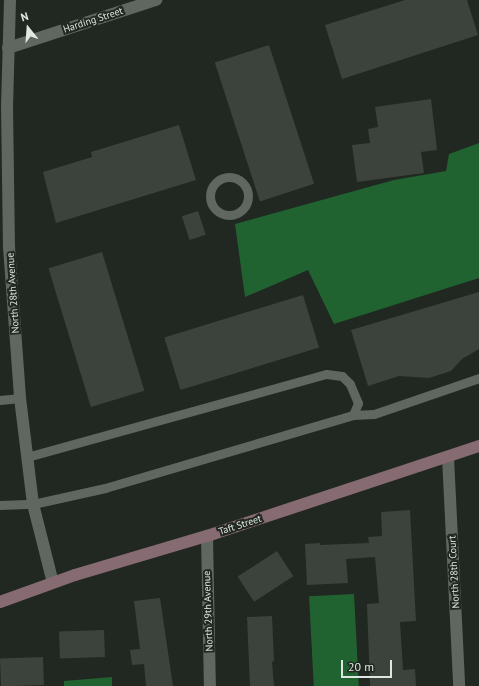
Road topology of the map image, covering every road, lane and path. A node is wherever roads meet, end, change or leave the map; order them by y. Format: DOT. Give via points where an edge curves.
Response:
graph roads {
  1 [pos="10,0"];
  2 [pos="156,0"];
  3 [pos="8,48"];
  4 [pos="211,199"];
  5 [pos="479,378"];
  6 [pos="20,398"];
  7 [pos="0,400"];
  8 [pos="353,415"];
  9 [pos="479,446"];
  10 [pos="26,457"];
  11 [pos="448,457"];
  12 [pos="33,504"];
  13 [pos="0,505"];
  14 [pos="207,536"];
  15 [pos="53,583"];
  16 [pos="0,602"];
  17 [pos="210,686"];
  18 [pos="460,686"];
  1 -- 3 [label="street, North 28th Avenue"];
  2 -- 3 [label="street, Harding Street"];
  3 -- 6 [label="street, North 28th Avenue" via="9,247"];
  4 -- 4 [label="lane" via="217,210 234,214 245,207 248,196 240,180 228,177 217,181 210,192"];
  5 -- 8 [label="lane" via="374,414"];
  6 -- 7 [label="lane"];
  6 -- 10 [label="street, North 28th Avenue"];
  8 -- 10 [label="lane" via="358,403 350,384 342,376 326,374"];
  8 -- 12 [label="lane" via="105,488"];
  9 -- 11 [label="street, Taft Street"];
  10 -- 12 [label="street, North 28th Avenue"];
  11 -- 14 [label="street, Taft Street"];
  11 -- 18 [label="street, North 28th Court"];
  12 -- 13 [label="lane"];
  12 -- 15 [label="street, North 28th Avenue"];
  14 -- 15 [label="street, Taft Street"];
  14 -- 17 [label="street, North 29th Avenue"];
  15 -- 16 [label="street, Taft Street"];
}
